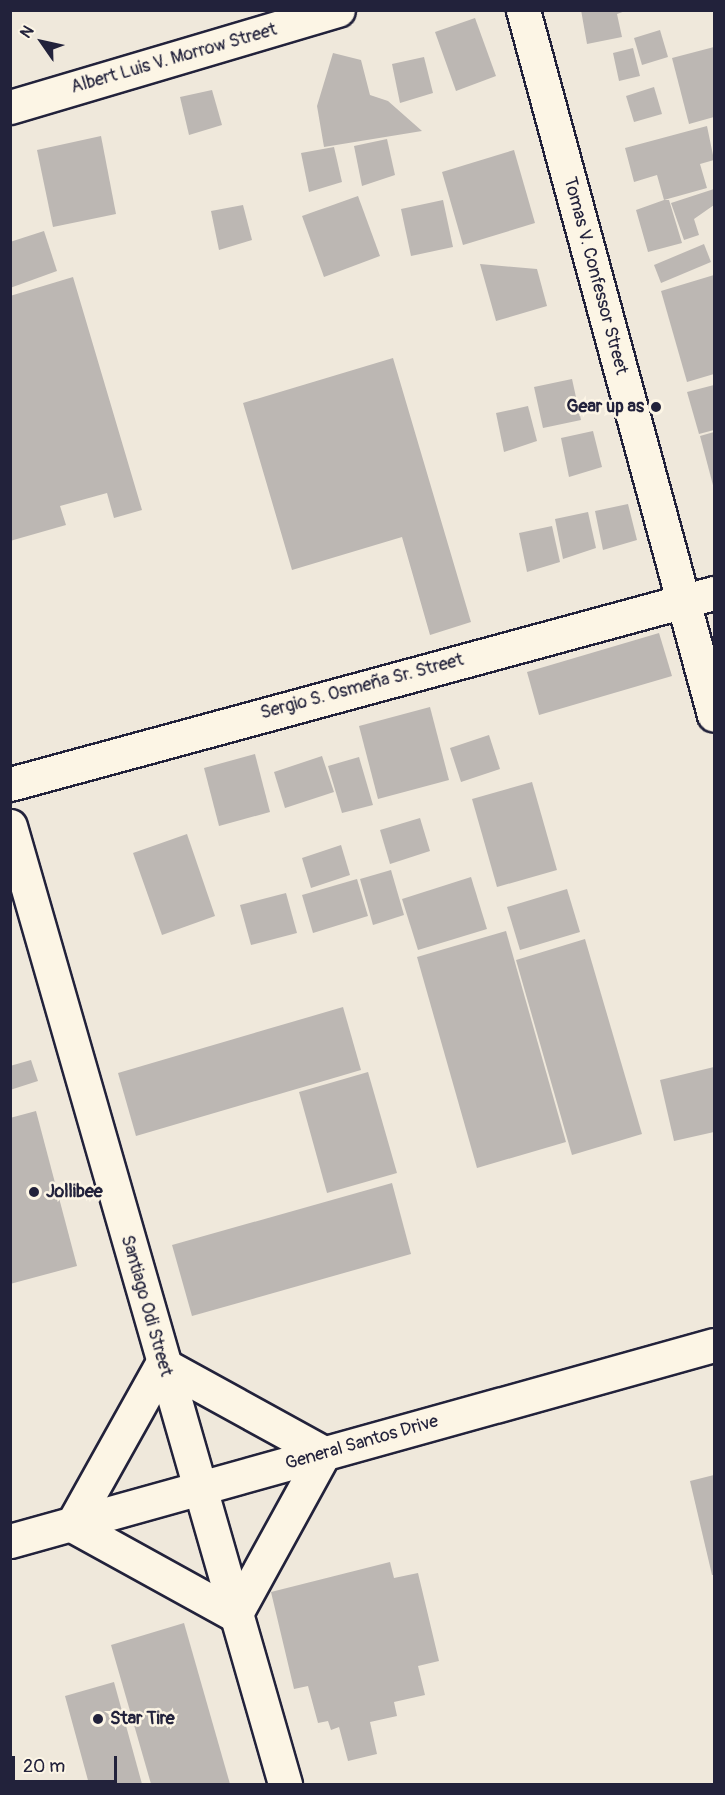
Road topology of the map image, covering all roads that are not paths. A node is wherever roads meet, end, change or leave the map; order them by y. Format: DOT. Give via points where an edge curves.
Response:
graph roads {
  1 [pos="338,10"];
  2 [pos="524,10"];
  3 [pos="10,107"];
  4 [pos="699,597"];
  5 [pos="714,715"];
  6 [pos="10,784"];
  7 [pos="10,826"];
  8 [pos="714,1345"];
  9 [pos="162,1364"];
  10 [pos="324,1453"];
  11 [pos="199,1489"];
  12 [pos="72,1526"];
  13 [pos="10,1541"];
  14 [pos="235,1615"];
  15 [pos="285,1785"];
  1 -- 3 [label="main road, Albert Luis V. Morrow Street"];
  2 -- 4 [label="main road, Tomas V. Confessor Street"];
  4 -- 5 [label="main road, Tomas V. Confessor Street"];
  4 -- 6 [label="main road, Sergio S. Osmeña Sr. Street"];
  7 -- 9 [label="main road, Santiago Odi Street"];
  8 -- 10 [label="main road, General Santos Drive"];
  9 -- 10 [label="main road"];
  9 -- 11 [label="main road, Santiago Odi Street"];
  9 -- 12 [label="main road"];
  10 -- 11 [label="main road, General Santos Drive"];
  10 -- 14 [label="main road"];
  11 -- 12 [label="main road, General Santos Drive"];
  11 -- 14 [label="main road, Santiago Odi Street"];
  12 -- 13 [label="main road, General Santos Drive"];
  12 -- 14 [label="main road"];
  14 -- 15 [label="main road, Santiago Odi Street"];
}
